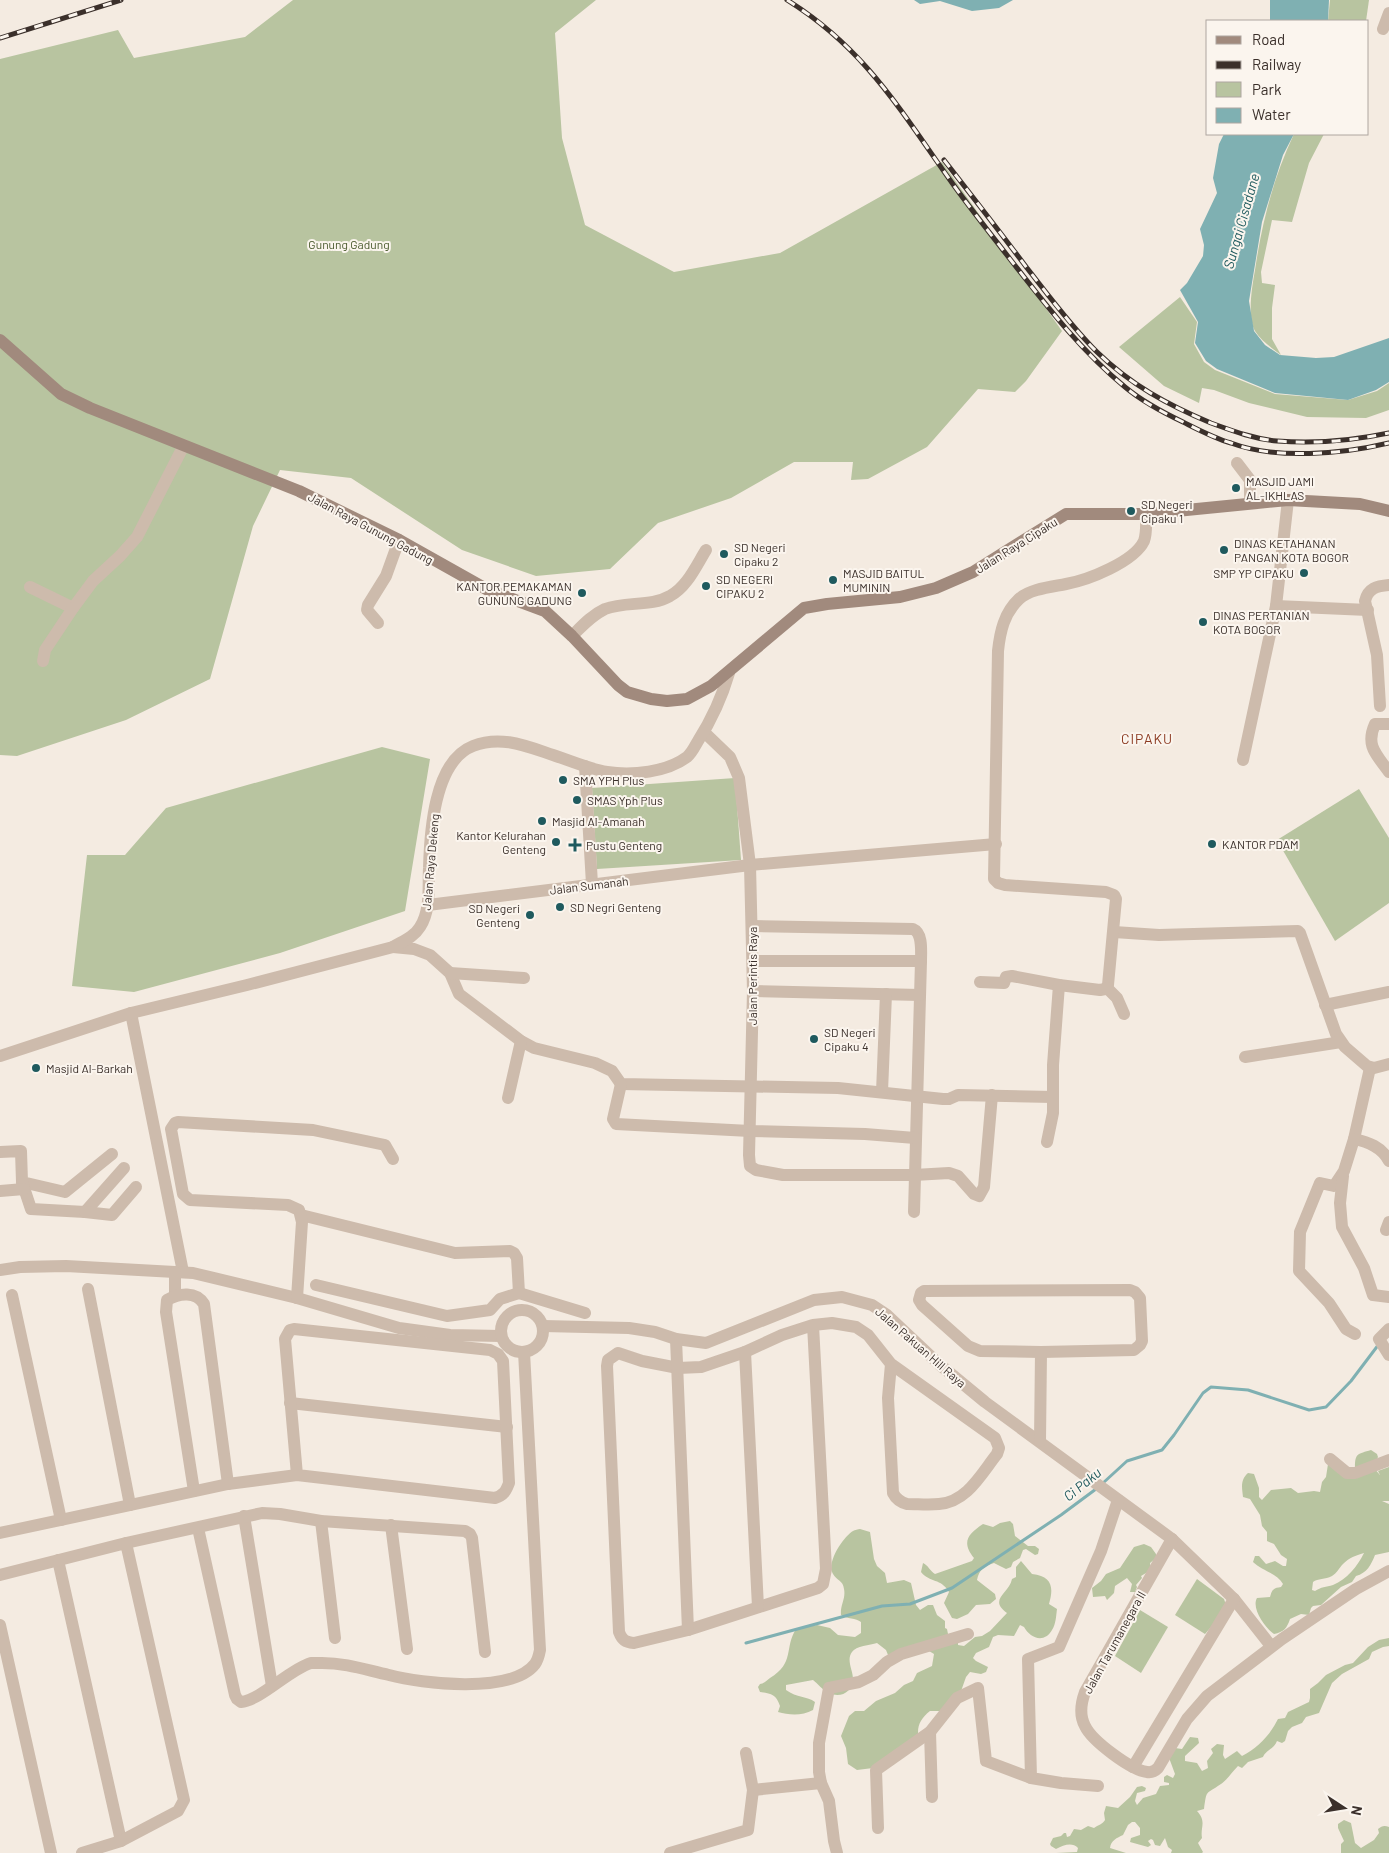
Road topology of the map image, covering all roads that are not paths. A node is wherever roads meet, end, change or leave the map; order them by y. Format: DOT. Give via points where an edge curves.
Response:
graph roads {
  1 [pos="1389,13"];
  2 [pos="1383,29"];
  3 [pos="0,340"];
  4 [pos="184,445"];
  5 [pos="1238,463"];
  6 [pos="1288,500"];
  7 [pos="1250,503"];
  8 [pos="1389,510"];
  9 [pos="1146,514"];
  10 [pos="399,540"];
  11 [pos="706,550"];
  12 [pos="1389,585"];
  13 [pos="30,587"];
  14 [pos="1276,606"];
  15 [pos="73,608"];
  16 [pos="1368,610"];
  17 [pos="378,623"];
  18 [pos="572,636"];
  19 [pos="43,661"];
  20 [pos="729,672"];
  21 [pos="1380,706"];
  22 [pos="1389,724"];
  23 [pos="704,732"];
  24 [pos="1243,760"];
  25 [pos="586,766"];
  26 [pos="1389,772"];
  27 [pos="996,844"];
  28 [pos="750,865"];
  29 [pos="592,884"];
  30 [pos="428,905"];
  31 [pos="753,926"];
  32 [pos="1114,932"];
  33 [pos="393,947"];
  34 [pos="753,961"];
  35 [pos="922,961"];
  36 [pos="450,973"];
  37 [pos="524,978"];
  38 [pos="980,982"];
  39 [pos="1059,985"];
  40 [pos="1107,988"];
  41 [pos="753,991"];
  42 [pos="1389,992"];
  43 [pos="886,994"];
  44 [pos="920,995"];
  45 [pos="1325,1006"];
  46 [pos="131,1013"];
  47 [pos="1124,1014"];
  48 [pos="521,1042"];
  49 [pos="1342,1042"];
  50 [pos="0,1056"];
  51 [pos="1244,1057"];
  52 [pos="1389,1064"];
  53 [pos="1370,1068"];
  54 [pos="620,1084"];
  55 [pos="751,1087"];
  56 [pos="882,1092"];
  57 [pos="992,1095"];
  58 [pos="917,1096"];
  59 [pos="1053,1097"];
  60 [pos="508,1098"];
  61 [pos="750,1131"];
  62 [pos="915,1138"];
  63 [pos="1354,1139"];
  64 [pos="1047,1142"];
  65 [pos="0,1152"];
  66 [pos="112,1154"];
  67 [pos="393,1159"];
  68 [pos="1389,1160"];
  69 [pos="124,1168"];
  70 [pos="1344,1171"];
  71 [pos="914,1176"];
  72 [pos="23,1186"];
  73 [pos="136,1187"];
  74 [pos="0,1191"];
  75 [pos="85,1212"];
  76 [pos="914,1212"];
  77 [pos="301,1215"];
  78 [pos="0,1270"];
  79 [pos="183,1272"];
  80 [pos="316,1285"];
  81 [pos="88,1289"];
  82 [pos="518,1292"];
  83 [pos="12,1295"];
  84 [pos="191,1295"];
  85 [pos="175,1296"];
  86 [pos="297,1298"];
  87 [pos="1389,1298"];
  88 [pos="585,1313"];
  89 [pos="813,1325"];
  90 [pos="543,1326"];
  91 [pos="1389,1329"];
  92 [pos="1355,1334"];
  93 [pos="501,1336"];
  94 [pos="676,1339"];
  95 [pos="1384,1348"];
  96 [pos="524,1352"];
  97 [pos="745,1352"];
  98 [pos="1041,1352"];
  99 [pos="891,1364"];
  100 [pos="678,1368"];
  101 [pos="290,1403"];
  102 [pos="507,1427"];
  103 [pos="1040,1441"];
  104 [pos="1330,1460"];
  105 [pos="1389,1460"];
  106 [pos="297,1475"];
  107 [pos="228,1484"];
  108 [pos="194,1491"];
  109 [pos="1114,1497"];
  110 [pos="130,1505"];
  111 [pos="244,1516"];
  112 [pos="60,1520"];
  113 [pos="321,1521"];
  114 [pos="391,1525"];
  115 [pos="198,1528"];
  116 [pos="0,1533"];
  117 [pos="1172,1539"];
  118 [pos="126,1543"];
  119 [pos="58,1560"];
  120 [pos="1389,1571"];
  121 [pos="0,1575"];
  122 [pos="1234,1599"];
  123 [pos="758,1607"];
  124 [pos="0,1625"];
  125 [pos="688,1630"];
  126 [pos="968,1634"];
  127 [pos="335,1638"];
  128 [pos="1271,1646"];
  129 [pos="408,1649"];
  130 [pos="485,1652"];
  131 [pos="272,1686"];
  132 [pos="930,1732"];
  133 [pos="746,1753"];
  134 [pos="1133,1767"];
  135 [pos="1031,1778"];
  136 [pos="821,1783"];
  137 [pos="1098,1786"];
  138 [pos="753,1790"];
  139 [pos="932,1796"];
  140 [pos="878,1828"];
  141 [pos="121,1841"];
  142 [pos="51,1853"];
  143 [pos="82,1853"];
  144 [pos="670,1853"];
  145 [pos="837,1853"];
  1 -- 2 [label="street"];
  3 -- 4 [label="street, Jalan Raya Gunung Gadung" via="61,394"];
  4 -- 10 [label="street, Jalan Raya Gunung Gadung" via="299,491"];
  4 -- 15 [label="street" via="138,537 93,581"];
  5 -- 7 [label="street" via="1250,482"];
  6 -- 7 [label="street, Jalan Raya Cipaku"];
  6 -- 8 [label="street, Jalan Raya Cipaku" via="1360,504"];
  6 -- 14 [label="street"];
  7 -- 9 [label="street, Jalan Raya Cipaku"];
  9 -- 20 [label="street, Jalan Raya Cipaku" via="1066,514 973,572 936,588 900,597 804,608"];
  9 -- 27 [label="street" via="1145,539 1118,566 1078,582 1020,598 1004,622 998,651"];
  10 -- 17 [label="street" via="386,576 368,605 367,610"];
  10 -- 18 [label="street, Jalan Raya Gunung Gadung" via="488,590 545,611"];
  11 -- 18 [label="street" via="685,583 671,596 660,601 608,608 590,618"];
  12 -- 16 [label="street" via="1376,587 1366,594"];
  13 -- 15 [label="street"];
  14 -- 16 [label="street"];
  14 -- 24 [label="street"];
  15 -- 19 [label="street" via="45,650"];
  16 -- 21 [label="street" via="1377,655"];
  18 -- 20 [label="street, Jalan Raya Gunung Gadung" via="618,685 628,692 651,699 688,699"];
  20 -- 23 [label="street, Jalan Raya Dekeng" via="724,691"];
  22 -- 26 [label="street" via="1375,724 1370,738 1372,747"];
  23 -- 25 [label="street, Jalan Raya Dekeng" via="689,755 673,766 626,773"];
  23 -- 28 [label="street, Jalan Perintis Raya" via="730,757 739,778"];
  25 -- 29 [label="street"];
  25 -- 30 [label="street, Jalan Raya Dekeng" via="499,740 472,746 457,756 443,778 436,803 430,843"];
  27 -- 28 [label="street, Jalan Sumanah"];
  27 -- 32 [label="street" via="994,879 998,883 1114,894"];
  28 -- 29 [label="street, Jalan Sumanah"];
  28 -- 31 [label="street, Jalan Perintis Raya"];
  29 -- 30 [label="street, Jalan Sumanah"];
  30 -- 33 [label="street, Jalan Raya Dekeng" via="421,926"];
  31 -- 34 [label="street, Jalan Perintis Raya"];
  31 -- 35 [label="street" via="913,929 919,934"];
  32 -- 40 [label="street"];
  32 -- 45 [label="street" via="1298,931 1313,965"];
  33 -- 36 [label="street" via="430,955"];
  33 -- 46 [label="street, Jalan Raya Dekeng"];
  34 -- 35 [label="street"];
  34 -- 41 [label="street, Jalan Perintis Raya"];
  35 -- 44 [label="street"];
  36 -- 37 [label="street"];
  36 -- 48 [label="street" via="459,994"];
  38 -- 39 [label="street" via="1004,983 1006,977 1012,976"];
  39 -- 40 [label="street"];
  39 -- 59 [label="street"];
  40 -- 47 [label="street" via="1117,998"];
  41 -- 43 [label="street"];
  41 -- 55 [label="street, Jalan Perintis Raya"];
  42 -- 45 [label="street"];
  43 -- 44 [label="street"];
  43 -- 56 [label="street"];
  44 -- 58 [label="street"];
  45 -- 49 [label="street"];
  46 -- 50 [label="street, Jalan Raya Dekeng"];
  46 -- 79 [label="street"];
  48 -- 54 [label="street" via="595,1063 612,1071"];
  48 -- 60 [label="street"];
  49 -- 51 [label="street"];
  49 -- 53 [label="street"];
  52 -- 53 [label="street"];
  53 -- 63 [label="street"];
  54 -- 55 [label="street"];
  54 -- 61 [label="street" via="613,1119 616,1124"];
  55 -- 56 [label="street"];
  55 -- 61 [label="street, Jalan Perintis Raya"];
  56 -- 58 [label="street"];
  57 -- 58 [label="street" via="958,1095 949,1099"];
  57 -- 59 [label="street"];
  57 -- 71 [label="street, Jalan Perintis Raya" via="982,1194 974,1194 954,1174"];
  58 -- 62 [label="street"];
  59 -- 64 [label="street"];
  61 -- 62 [label="street"];
  61 -- 71 [label="street, Jalan Perintis Raya" via="749,1162 756,1170 783,1175"];
  62 -- 71 [label="street"];
  63 -- 68 [label="street" via="1370,1143"];
  63 -- 70 [label="street"];
  65 -- 72 [label="street" via="21,1151"];
  66 -- 72 [label="street" via="65,1192"];
  67 -- 77 [label="street" via="385,1145 313,1130 178,1122 172,1126 186,1198 288,1205"];
  69 -- 75 [label="street"];
  70 -- 87 [label="street" via="1340,1203 1342,1227 1364,1268 1373,1295"];
  70 -- 92 [label="street" via="1334,1186 1320,1183 1300,1232 1299,1271 1329,1303 1346,1329"];
  71 -- 76 [label="street"];
  72 -- 74 [label="street"];
  72 -- 75 [label="street" via="31,1209"];
  73 -- 75 [label="street" via="112,1215"];
  77 -- 82 [label="street" via="455,1253 510,1251 517,1258"];
  77 -- 86 [label="street"];
  78 -- 79 [label="street" via="51,1266"];
  79 -- 84 [label="street"];
  79 -- 85 [label="street"];
  79 -- 86 [label="street"];
  80 -- 82 [label="street" via="447,1316 490,1310 500,1299"];
  81 -- 110 [label="street"];
  82 -- 88 [label="street"];
  83 -- 112 [label="street"];
  84 -- 85 [label="street"];
  84 -- 107 [label="street" via="204,1304"];
  85 -- 108 [label="street" via="167,1300 166,1312"];
  86 -- 93 [label="street" via="400,1328 450,1335"];
  89 -- 97 [label="street"];
  89 -- 99 [label="street" via="832,1323 856,1327 868,1335"];
  89 -- 123 [label="street" via="826,1576 818,1588"];
  90 -- 93 [label="street" via="530,1311 517,1310 506,1317"];
  90 -- 94 [label="street, Jalan Pakuan Hill Raya" via="629,1328"];
  90 -- 96 [label="street" via="540,1344"];
  91 -- 95 [label="street"];
  93 -- 96 [label="street" via="510,1348"];
  94 -- 100 [label="street"];
  94 -- 103 [label="street, Jalan Pakuan Hill Raya" via="706,1343 814,1300 842,1297 856,1300 887,1314 958,1381"];
  96 -- 131 [label="street" via="540,1650 535,1664 516,1678 499,1682 445,1684 338,1663 311,1663"];
  97 -- 100 [label="street" via="701,1367"];
  97 -- 123 [label="street"];
  98 -- 98 [label="street" via="1134,1350 1142,1341 1140,1298 1130,1290 924,1291 919,1296 922,1305 975,1349"];
  98 -- 103 [label="street"];
  99 -- 99 [label="street" via="888,1398 893,1493 907,1504 940,1504 956,1500 970,1490 997,1454 998,1442"];
  100 -- 125 [label="street"];
  100 -- 125 [label="street" via="618,1353 608,1360 607,1366 621,1639 634,1643"];
  101 -- 102 [label="street"];
  101 -- 102 [label="street" via="285,1339 294,1329 490,1350 503,1361"];
  101 -- 106 [label="street"];
  102 -- 106 [label="street" via="509,1483 507,1491 495,1498"];
  103 -- 109 [label="street, Jalan Pakuan Hill Raya"];
  104 -- 105 [label="street" via="1348,1473 1355,1473"];
  106 -- 107 [label="street"];
  107 -- 108 [label="street"];
  108 -- 110 [label="street"];
  109 -- 117 [label="street, Jalan Pakuan Hill Raya"];
  109 -- 135 [label="street" via="1101,1551 1059,1647 1028,1659"];
  110 -- 112 [label="street"];
  111 -- 113 [label="street" via="280,1514"];
  111 -- 115 [label="street"];
  111 -- 131 [label="street"];
  112 -- 116 [label="street"];
  113 -- 114 [label="street"];
  113 -- 127 [label="street"];
  114 -- 129 [label="street"];
  114 -- 130 [label="street" via="470,1534"];
  115 -- 118 [label="street"];
  115 -- 131 [label="street" via="235,1695 241,1702 246,1701"];
  117 -- 122 [label="street"];
  117 -- 134 [label="street, Jalan Tarumanegara II" via="1082,1701 1082,1718 1089,1734"];
  118 -- 119 [label="street"];
  118 -- 141 [label="street" via="184,1800 178,1811"];
  119 -- 121 [label="street"];
  119 -- 141 [label="street"];
  120 -- 128 [label="street" via="1356,1589"];
  122 -- 128 [label="street"];
  122 -- 134 [label="street"];
  123 -- 125 [label="street"];
  124 -- 142 [label="street"];
  126 -- 136 [label="street" via="901,1654 860,1682 829,1688 819,1743"];
  128 -- 134 [label="street" via="1200,1703 1156,1770 1147,1772"];
  132 -- 135 [label="street" via="957,1698 978,1688 986,1761"];
  132 -- 139 [label="street"];
  132 -- 140 [label="street" via="876,1770"];
  133 -- 138 [label="street"];
  135 -- 137 [label="street"];
  136 -- 138 [label="street"];
  136 -- 145 [label="street" via="829,1801"];
  138 -- 144 [label="street" via="750,1827 746,1832"];
  141 -- 143 [label="street"];
}
